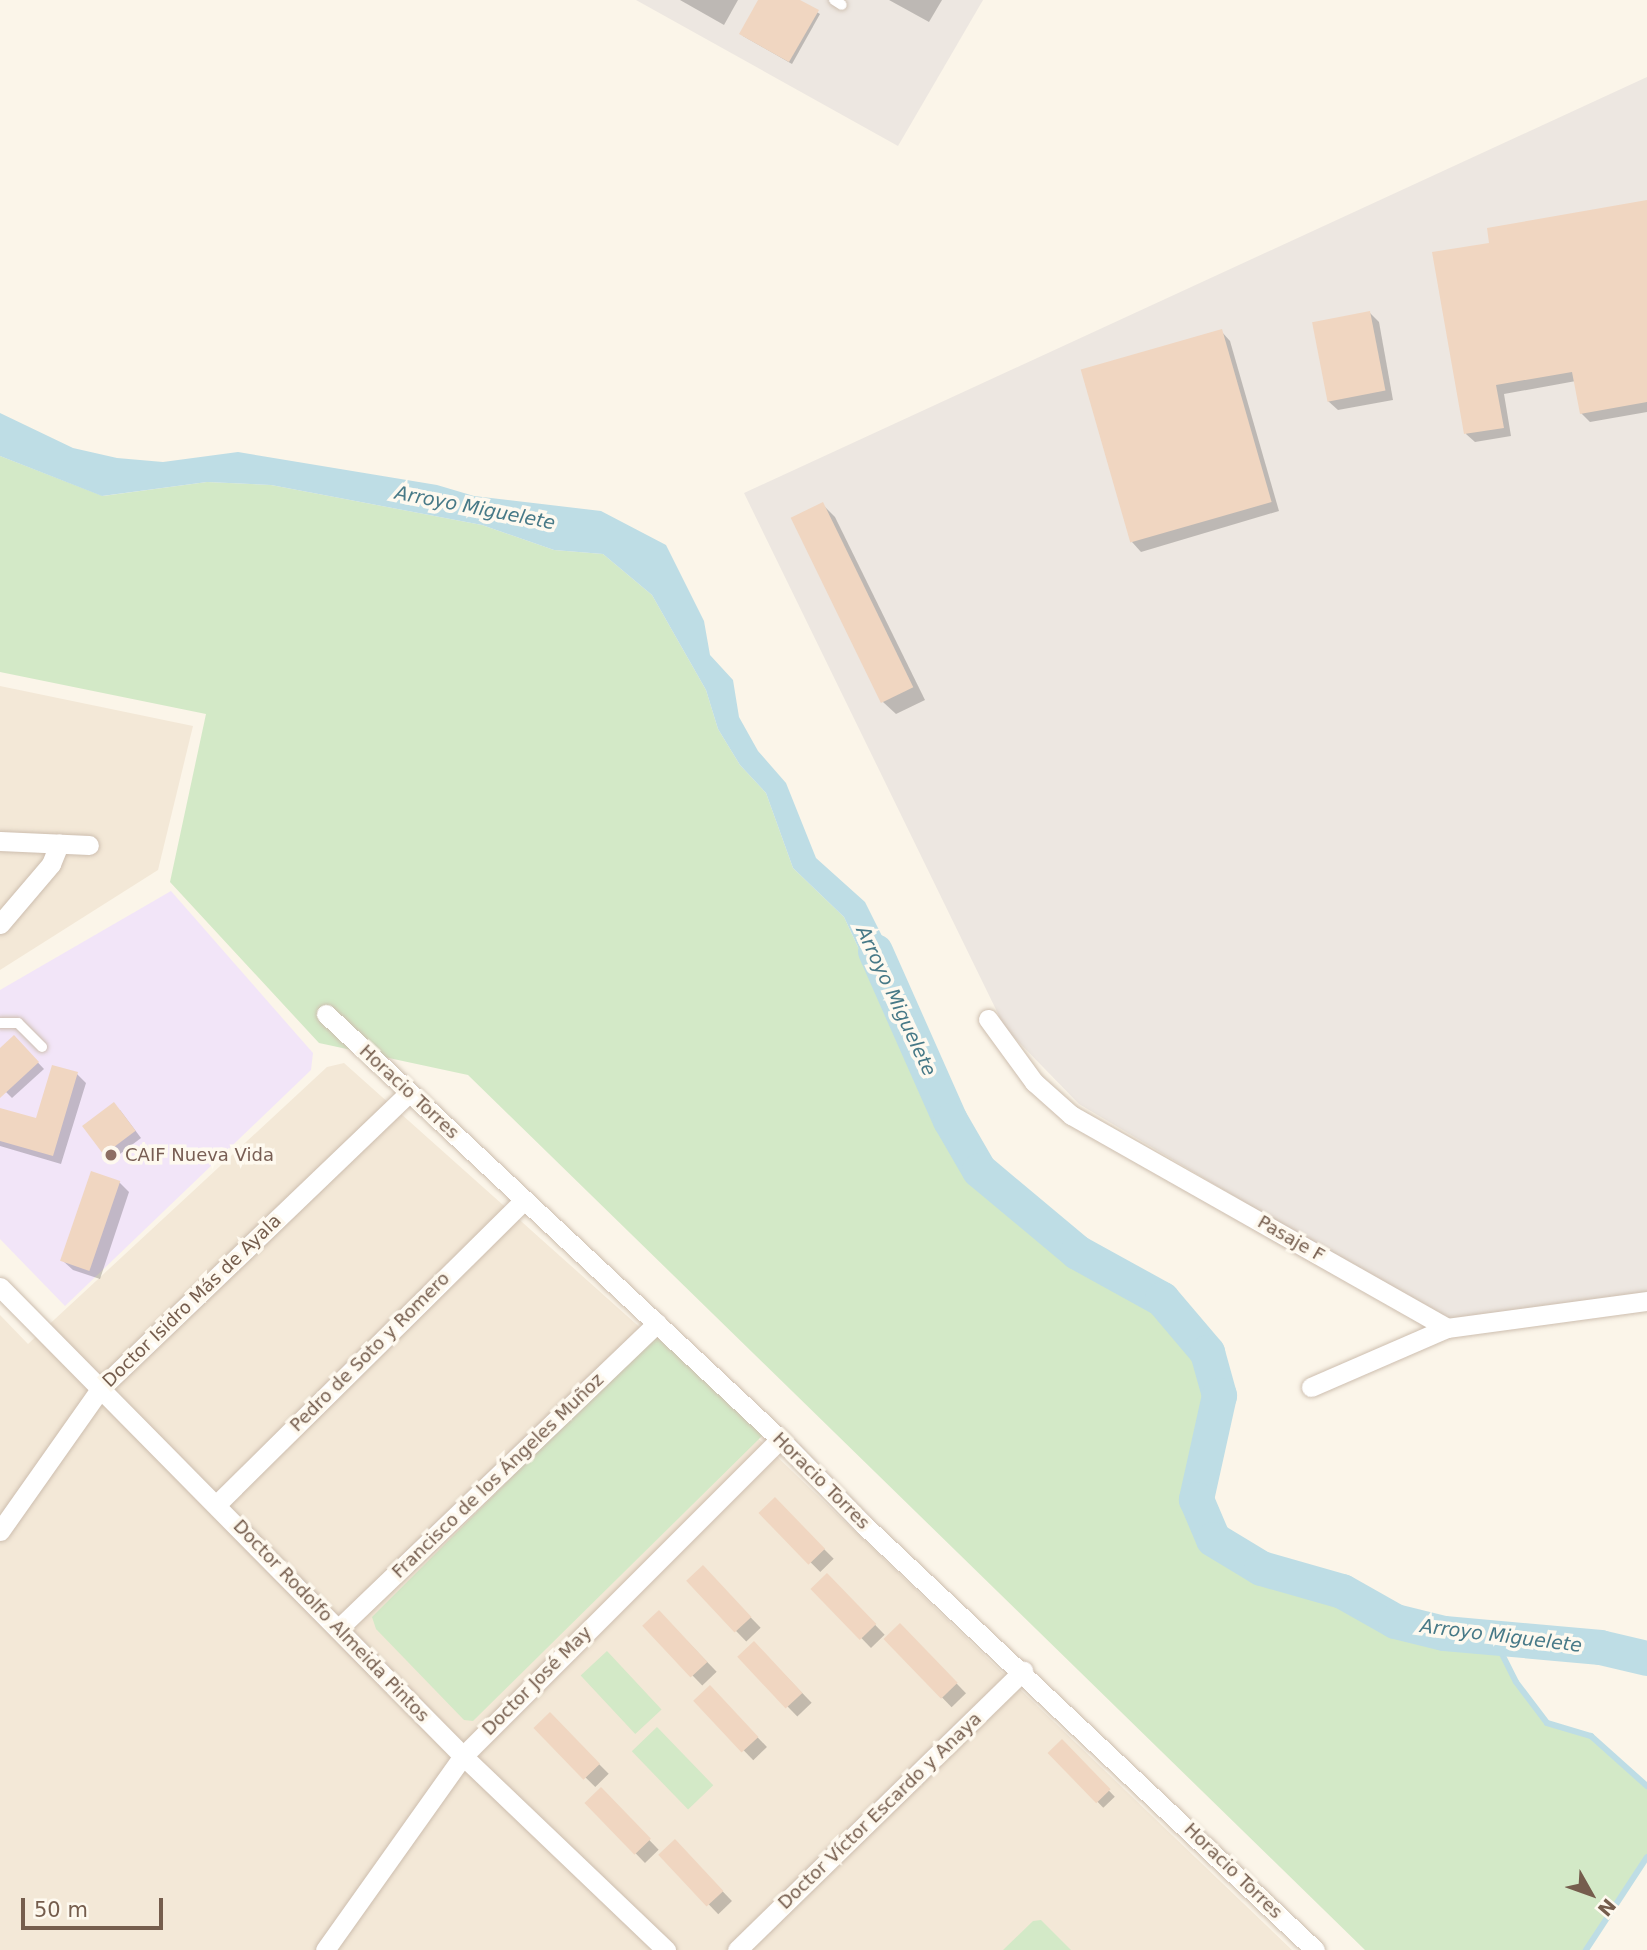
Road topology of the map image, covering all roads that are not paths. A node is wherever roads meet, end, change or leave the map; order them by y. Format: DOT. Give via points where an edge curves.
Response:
graph roads {
  1 [pos="0,841"];
  2 [pos="59,844"];
  3 [pos="89,845"];
  4 [pos="0,924"];
  5 [pos="326,1014"];
  6 [pos="988,1019"];
  7 [pos="0,1023"];
  8 [pos="42,1047"];
  9 [pos="409,1093"];
  10 [pos="523,1200"];
  11 [pos="0,1287"];
  12 [pos="1647,1301"];
  13 [pos="657,1323"];
  14 [pos="1447,1328"];
  15 [pos="1311,1387"];
  16 [pos="100,1389"];
  17 [pos="780,1439"];
  18 [pos="217,1504"];
  19 [pos="0,1531"];
  20 [pos="338,1629"];
  21 [pos="1023,1671"];
  22 [pos="463,1756"];
  23 [pos="325,1950"];
  24 [pos="666,1950"];
  25 [pos="737,1950"];
  26 [pos="1314,1950"];
  1 -- 2 [label="street"];
  2 -- 3 [label="street"];
  2 -- 4 [label="street" via="51,864"];
  5 -- 9 [label="street, Horacio Torres"];
  6 -- 14 [label="street, Pasaje F" via="1034,1082 1071,1115"];
  7 -- 8 [label="lane" via="18,1023"];
  9 -- 10 [label="street, Horacio Torres"];
  9 -- 16 [label="street, Doctor Isidro Más de Ayala"];
  10 -- 13 [label="street, Horacio Torres"];
  10 -- 18 [label="street, Pedro de Soto y Romero"];
  11 -- 16 [label="street, Doctor Rodolfo Almeida Pintos"];
  12 -- 14 [label="street"];
  13 -- 17 [label="street, Horacio Torres"];
  13 -- 20 [label="street, Francisco de los Ángeles Muñoz"];
  14 -- 15 [label="street"];
  16 -- 18 [label="street, Doctor Rodolfo Almeida Pintos"];
  16 -- 19 [label="street, Doctor Isidro Más de Ayala"];
  17 -- 21 [label="street, Horacio Torres" via="863,1524"];
  17 -- 22 [label="street, Doctor José May"];
  18 -- 20 [label="street, Doctor Rodolfo Almeida Pintos"];
  20 -- 22 [label="street, Doctor Rodolfo Almeida Pintos"];
  21 -- 25 [label="street, Doctor Víctor Escardo y Anaya"];
  21 -- 26 [label="street, Horacio Torres"];
  22 -- 23 [label="street, Doctor José May"];
  22 -- 24 [label="street, Doctor Rodolfo Almeida Pintos"];
}
